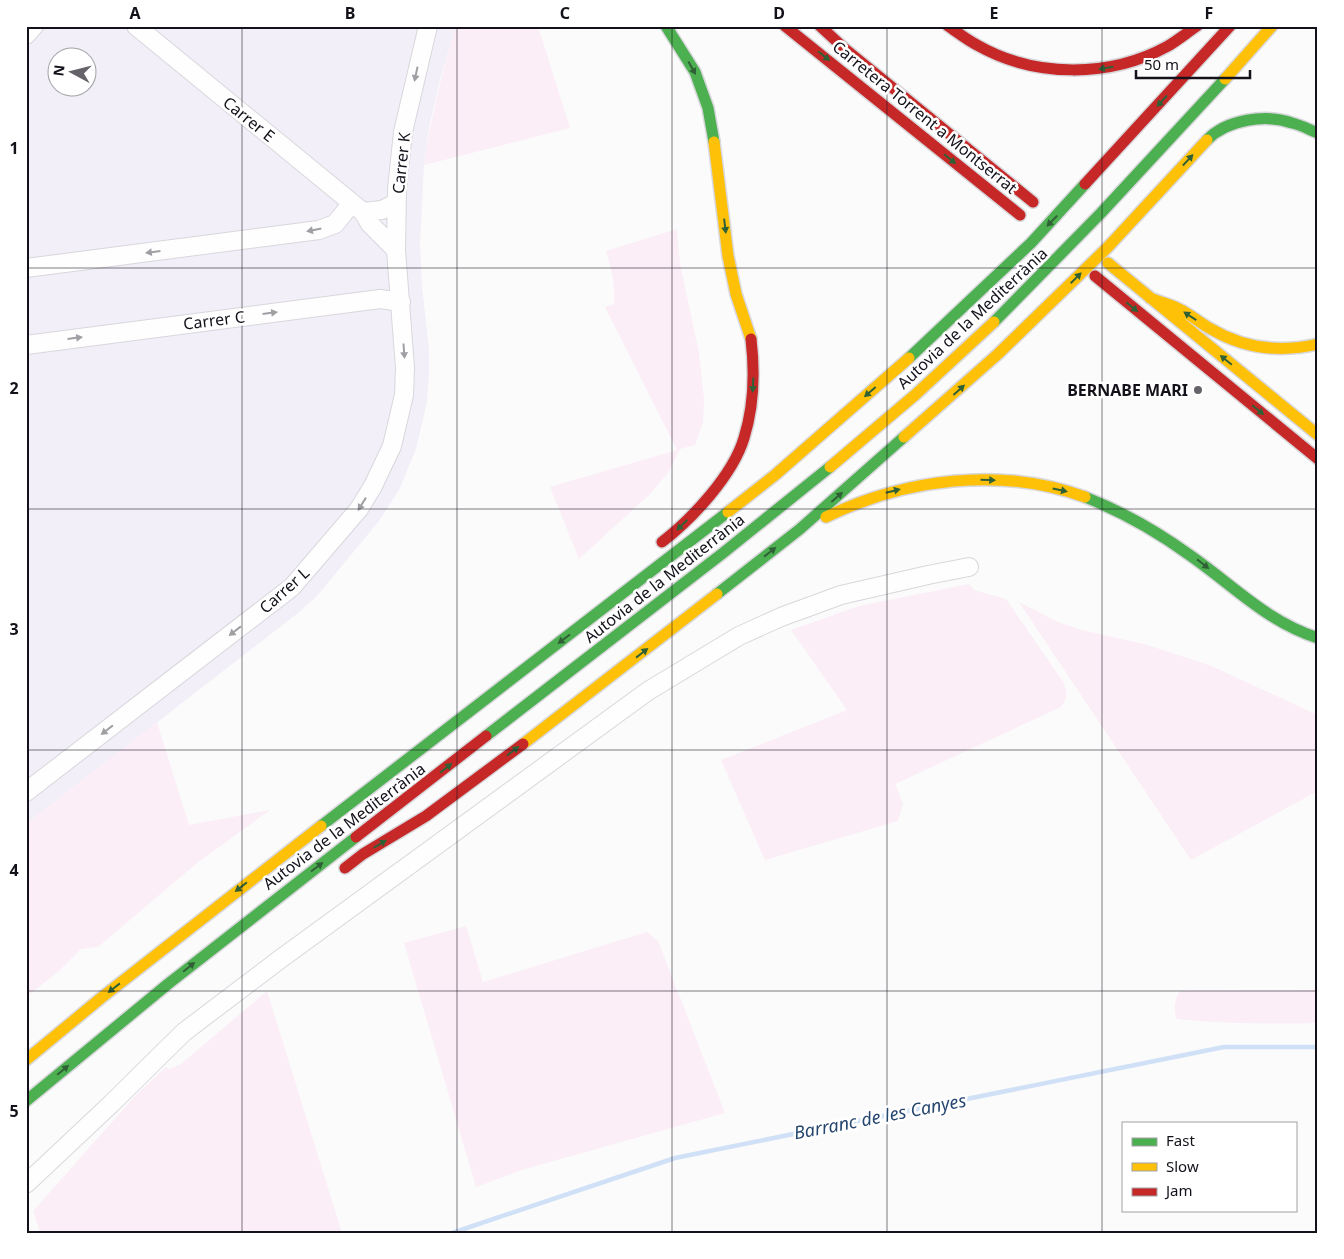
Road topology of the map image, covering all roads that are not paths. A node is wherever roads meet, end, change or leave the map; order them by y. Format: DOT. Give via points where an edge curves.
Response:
graph roads {
  1 [pos="34,26"];
  2 [pos="136,26"];
  3 [pos="428,26"];
  4 [pos="666,26"];
  5 [pos="786,26"];
  6 [pos="820,26"];
  7 [pos="948,26"];
  8 [pos="1197,26"];
  9 [pos="1230,26"];
  10 [pos="1272,26"];
  11 [pos="26,35"];
  12 [pos="1318,133"];
  13 [pos="1033,202"];
  14 [pos="396,203"];
  15 [pos="358,207"];
  16 [pos="1020,215"];
  17 [pos="396,250"];
  18 [pos="1108,264"];
  19 [pos="26,268"];
  20 [pos="1094,276"];
  21 [pos="1150,298"];
  22 [pos="400,302"];
  23 [pos="1318,344"];
  24 [pos="26,345"];
  25 [pos="1318,435"];
  26 [pos="1318,459"];
  27 [pos="800,529"];
  28 [pos="653,549"];
  29 [pos="969,567"];
  30 [pos="636,568"];
  31 [pos="617,599"];
  32 [pos="1318,638"];
  33 [pos="26,792"];
  34 [pos="332,877"];
  35 [pos="300,897"];
  36 [pos="262,909"];
  37 [pos="26,1060"];
  38 [pos="26,1101"];
  39 [pos="26,1184"];
  1 -- 11 [label="street"];
  2 -- 15 [label="street, Carrer E"];
  3 -- 14 [label="street, Carrer K, one-way" via="403,132"];
  4 -- 28 [label="main road, one-way" via="695,72 708,108 728,256 751,340 754,378 746,433 729,470 680,528"];
  5 -- 16 [label="main road, Carretera Torrent a Montserrat, one-way"];
  6 -- 13 [label="main road, Carretera Torrent a Montserrat"];
  8 -- 7 [label="main road, one-way" via="1153,55 1125,64 1071,71 1012,61 986,50"];
  9 -- 31 [label="main road, Autovia de la Mediterrània, one-way" via="1050,224 893,373 775,475"];
  36 -- 10 [label="main road, Autovia de la Mediterrània, one-way" via="796,497 916,394 1086,230"];
  27 -- 12 [label="main road, one-way" via="998,354 1107,248 1212,135 1234,123 1268,119 1291,122"];
  14 -- 15 [label="street" via="382,210"];
  14 -- 17 [label="street, Carrer K"];
  15 -- 17 [label="street, Carrer E"];
  15 -- 19 [label="street, one-way" via="335,224 319,230"];
  17 -- 22 [label="street, Carrer K"];
  18 -- 21 [label="main road"];
  20 -- 26 [label="main road, one-way"];
  23 -- 21 [label="main road, one-way" via="1292,350 1239,343 1181,310"];
  25 -- 21 [label="main road, one-way"];
  24 -- 22 [label="street, Carrer C, one-way" via="380,299"];
  22 -- 33 [label="street, Carrer L, one-way" via="404,395 392,446 359,509 292,587"];
  27 -- 32 [label="main road, one-way" via="888,492 926,484 965,480 1012,482 1065,491 1102,504 1142,524 1191,555 1283,624"];
  34 -- 27 [label="main road, one-way" via="434,810"];
  29 -- 39 [label="street" via="841,595 780,617 739,636 648,691 184,1032"];
  30 -- 31 [label="main road"];
  31 -- 37 [label="main road, Autovia de la Mediterrània, one-way" via="236,892"];
  35 -- 36 [label="main road"];
  38 -- 36 [label="main road, Autovia de la Mediterrània, one-way"];
}
